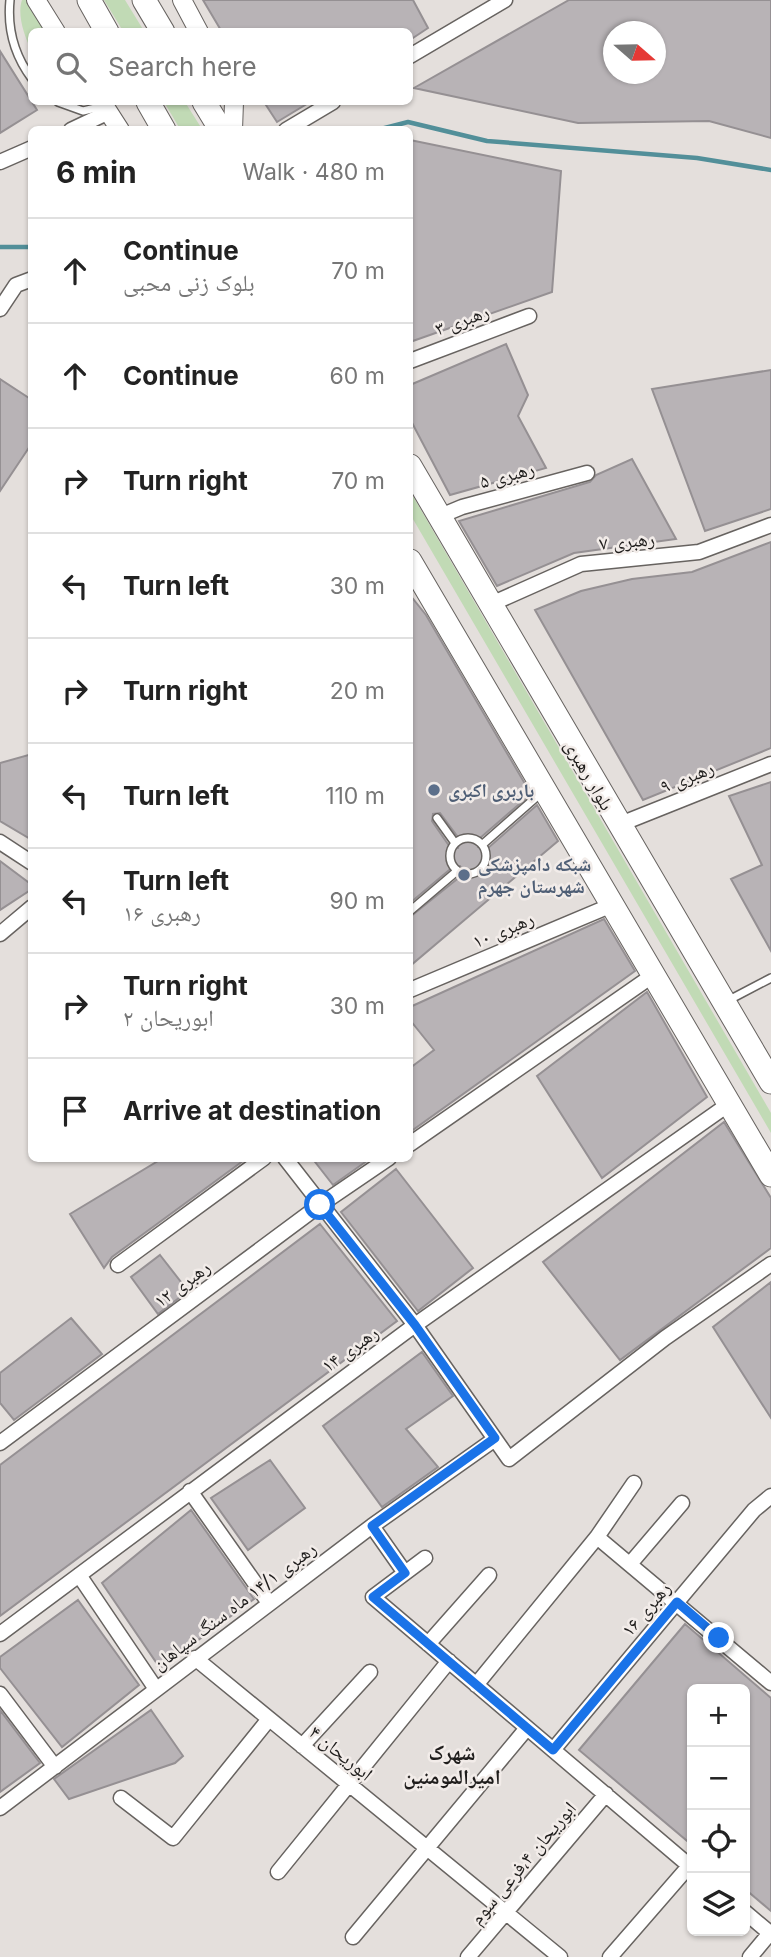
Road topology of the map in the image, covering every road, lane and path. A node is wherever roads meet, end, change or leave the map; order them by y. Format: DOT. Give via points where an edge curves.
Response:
graph roads {
  1 [pos="10,0"];
  2 [pos="36,0"];
  3 [pos="89,0"];
  4 [pos="144,0"];
  5 [pos="182,0"];
  6 [pos="505,0"];
  7 [pos="54,28"];
  8 [pos="105,28"];
  9 [pos="161,28"];
  10 [pos="197,28"];
  11 [pos="413,54"];
  12 [pos="28,74"];
  13 [pos="66,105"];
  14 [pos="150,105"];
  15 [pos="206,105"];
  16 [pos="234,105"];
  17 [pos="328,105"];
  18 [pos="105,107"];
  19 [pos="77,126"];
  20 [pos="117,126"];
  21 [pos="162,126"];
  22 [pos="218,126"];
  23 [pos="233,126"];
  24 [pos="293,126"];
  25 [pos="28,150"];
  26 [pos="0,162"];
  27 [pos="28,280"];
  28 [pos="0,309"];
  29 [pos="529,316"];
  30 [pos="413,360"];
  31 [pos="413,471"];
  32 [pos="587,473"];
  33 [pos="438,517"];
  34 [pos="771,525"];
  35 [pos="413,573"];
  36 [pos="489,605"];
  37 [pos="771,764"];
  38 [pos="544,790"];
  39 [pos="437,818"];
  40 [pos="618,825"];
  41 [pos="0,842"];
  42 [pos="455,843"];
  43 [pos="483,844"];
  44 [pos="28,860"];
  45 [pos="457,871"];
  46 [pos="612,905"];
  47 [pos="413,908"];
  48 [pos="28,911"];
  49 [pos="0,934"];
  50 [pos="652,976"];
  51 [pos="771,978"];
  52 [pos="413,989"];
  53 [pos="725,1002"];
  54 [pos="771,1082"];
  55 [pos="729,1104"];
  56 [pos="413,1142"];
  57 [pos="259,1162"];
  58 [pos="288,1162"];
  59 [pos="383,1162"];
  60 [pos="771,1175"];
  61 [pos="320,1205"];
  62 [pos="771,1264"];
  63 [pos="118,1265"];
  64 [pos="415,1325"];
  65 [pos="495,1438"];
  66 [pos="0,1443"];
  67 [pos="634,1483"];
  68 [pos="190,1491"];
  69 [pos="771,1496"];
  70 [pos="682,1503"];
  71 [pos="372,1526"];
  72 [pos="597,1537"];
  73 [pos="425,1558"];
  74 [pos="630,1564"];
  75 [pos="405,1573"];
  76 [pos="489,1574"];
  77 [pos="79,1575"];
  78 [pos="677,1602"];
  79 [pos="269,1603"];
  80 [pos="0,1634"];
  81 [pos="428,1644"];
  82 [pos="195,1658"];
  83 [pos="449,1661"];
  84 [pos="369,1672"];
  85 [pos="771,1683"];
  86 [pos="476,1685"];
  87 [pos="156,1689"];
  88 [pos="0,1693"];
  89 [pos="269,1719"];
  90 [pos="527,1728"];
  91 [pos="302,1746"];
  92 [pos="553,1750"];
  93 [pos="55,1767"];
  94 [pos="349,1784"];
  95 [pos="606,1794"];
  96 [pos="121,1798"];
  97 [pos="0,1808"];
  98 [pos="429,1849"];
  99 [pos="687,1864"];
  100 [pos="687,1871"];
  101 [pos="278,1872"];
  102 [pos="506,1913"];
  103 [pos="750,1916"];
  104 [pos="770,1934"];
  105 [pos="353,1937"];
  106 [pos="468,1957"];
  107 [pos="560,1957"];
  108 [pos="610,1957"];
  109 [pos="750,1957"];
  1 -- 12 [label="lane" via="7,26"];
  2 -- 7 [label="street"];
  3 -- 8 [label="main road"];
  4 -- 9 [label="main road"];
  5 -- 10 [label="street"];
  6 -- 11 [label="street"];
  13 -- 18 [label="lane" via="83,111"];
  14 -- 21 [label="main road"];
  15 -- 22 [label="main road"];
  16 -- 23 [label="street"];
  17 -- 24 [label="street"];
  18 -- 19 [label="street"];
  18 -- 20 [label="street"];
  25 -- 26 [label="street"];
  27 -- 28 [label="street" via="16,285"];
  29 -- 30 [label="street, رهبری ۳"];
  31 -- 33 [label="main road, بلوار رهبری"];
  32 -- 33 [label="street, رهبری ۵"];
  33 -- 36 [label="main road, بلوار رهبری"];
  34 -- 36 [label="street, رهبری ۷" via="699,552 581,564"];
  35 -- 38 [label="main road"];
  36 -- 40 [label="main road, بلوار رهبری"];
  37 -- 40 [label="street, رهبری ۹"];
  38 -- 43 [label="lane"];
  38 -- 46 [label="main road"];
  39 -- 42 [label="lane"];
  40 -- 53 [label="main road, بلوار رهبری"];
  41 -- 44 [label="street"];
  42 -- 43 [label="lane" via="467,838"];
  42 -- 45 [label="lane" via="450,859"];
  43 -- 45 [label="lane" via="487,856 483,868 472,874"];
  45 -- 47 [label="lane"];
  46 -- 50 [label="main road"];
  46 -- 52 [label="street, رهبری ۱۰"];
  48 -- 49 [label="street"];
  50 -- 55 [label="main road"];
  50 -- 56 [label="street"];
  51 -- 53 [label="lane"];
  53 -- 54 [label="main road, بلوار رهبری"];
  55 -- 60 [label="main road"];
  55 -- 64 [label="street, رهبری ۱۴"];
  57 -- 63 [label="street"];
  58 -- 61 [label="street"];
  59 -- 61 [label="street, رهبری ۱۲"];
  61 -- 64 [label="street"];
  61 -- 66 [label="street, رهبری ۱۲"];
  62 -- 65 [label="street" via="509,1459"];
  64 -- 65 [label="street"];
  64 -- 68 [label="street, رهبری ۱۴"];
  65 -- 71 [label="street, رهبری ۱۴/۱ ماه سنگ سپاهان"];
  67 -- 72 [label="street"];
  68 -- 77 [label="street, رهبری ۱۴"];
  68 -- 79 [label="street"];
  69 -- 78 [label="street, رهبری ۱۶"];
  70 -- 74 [label="street"];
  71 -- 75 [label="street"];
  71 -- 79 [label="street, رهبری ۱۴/۱ ماه سنگ سپاهان"];
  72 -- 74 [label="street"];
  72 -- 86 [label="street"];
  73 -- 75 [label="street"];
  74 -- 78 [label="street"];
  75 -- 81 [label="street" via="373,1597"];
  76 -- 81 [label="street"];
  77 -- 80 [label="street, رهبری ۱۴"];
  77 -- 87 [label="street"];
  78 -- 85 [label="street"];
  78 -- 92 [label="street, رهبری ۱۶"];
  79 -- 82 [label="street, رهبری ۱۴/۱ ماه سنگ سپاهان"];
  81 -- 83 [label="street"];
  82 -- 87 [label="street, رهبری ۱۴/۱ ماه سنگ سپاهان"];
  82 -- 89 [label="street, ابوریحان ۴"];
  83 -- 86 [label="street"];
  83 -- 94 [label="street"];
  84 -- 91 [label="street"];
  86 -- 90 [label="street"];
  87 -- 93 [label="street, رهبری ۱۴/۱ ماه سنگ سپاهان"];
  88 -- 93 [label="street"];
  89 -- 91 [label="street, ابوریحان ۴"];
  89 -- 96 [label="street" via="173,1839"];
  90 -- 92 [label="street"];
  90 -- 98 [label="street"];
  91 -- 94 [label="street, ابوریحان ۴"];
  92 -- 95 [label="street"];
  93 -- 97 [label="street, رهبری ۱۴/۱ ماه سنگ سپاهان"];
  94 -- 98 [label="street, ابوریحان ۴"];
  94 -- 101 [label="street"];
  95 -- 99 [label="street"];
  95 -- 102 [label="street, ابوریحان ۴،فرعی سوم"];
  98 -- 102 [label="street, ابوریحان ۴"];
  98 -- 105 [label="street"];
  100 -- 108 [label="street"];
  102 -- 106 [label="street, ابوریحان ۴،فرعی سوم"];
  102 -- 107 [label="street, ابوریحان ۴"];
  103 -- 104 [label="street"];
  104 -- 109 [label="street"];
}
